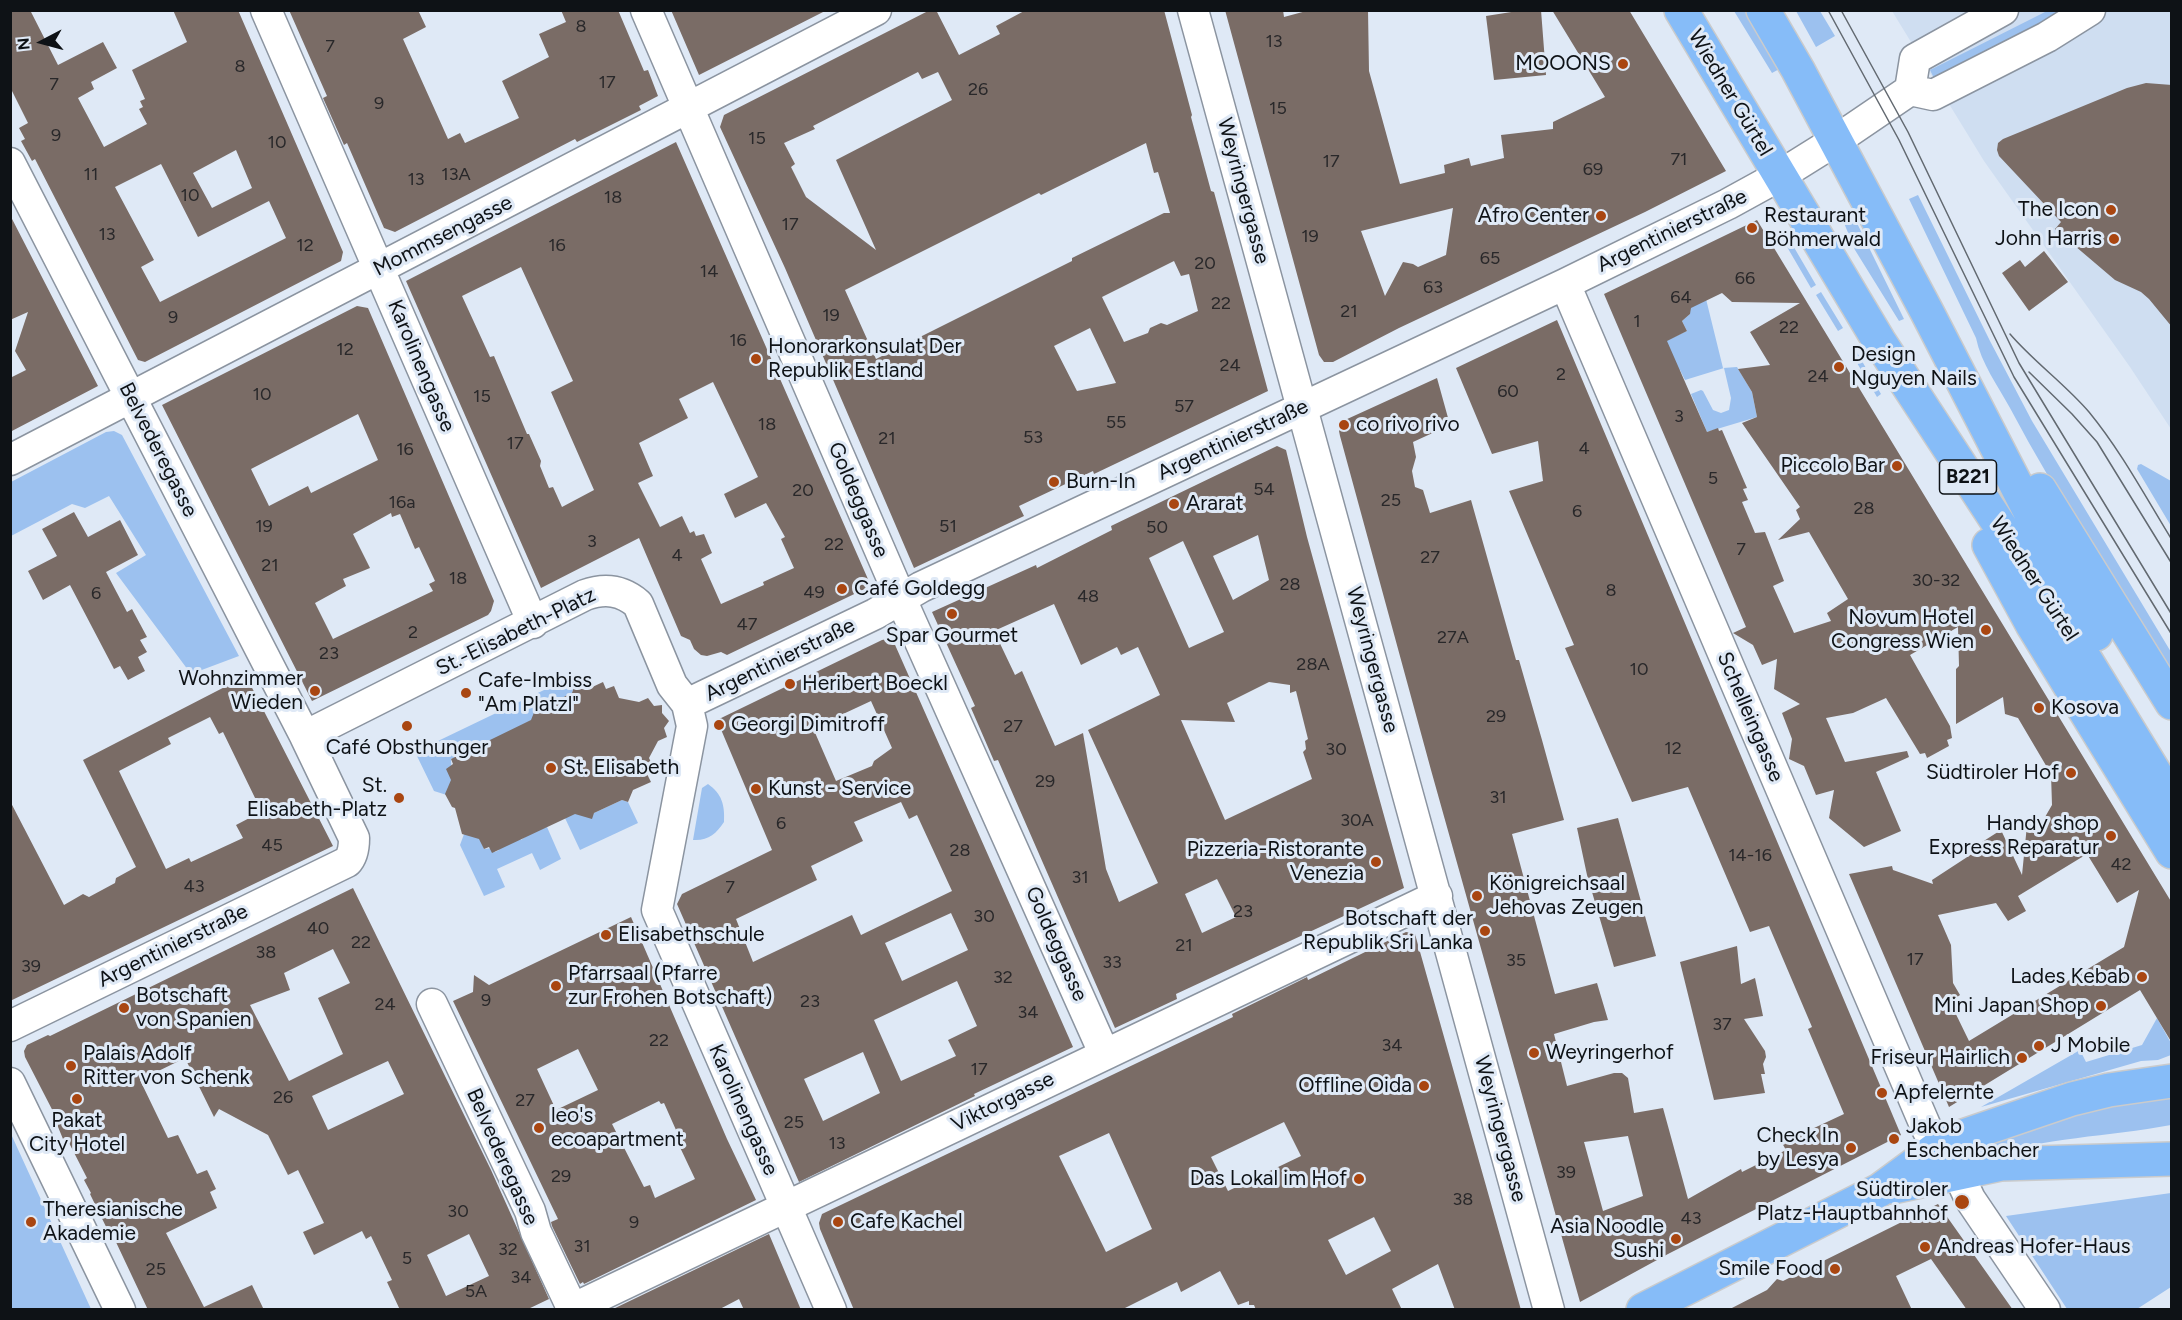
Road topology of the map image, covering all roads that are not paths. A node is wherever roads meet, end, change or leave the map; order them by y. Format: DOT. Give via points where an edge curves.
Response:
graph roads {
  1 [pos="266,10"];
  2 [pos="646,10"];
  3 [pos="876,10"];
  4 [pos="1193,10"];
  5 [pos="1681,10"];
  6 [pos="1763,10"];
  7 [pos="2003,10"];
  8 [pos="2090,10"];
  9 [pos="1910,90"];
  10 [pos="689,108"];
  11 [pos="1835,141"];
  12 [pos="10,163"];
  13 [pos="1779,176"];
  14 [pos="378,269"];
  15 [pos="1565,284"];
  16 [pos="1927,312"];
  17 [pos="1879,341"];
  18 [pos="131,397"];
  19 [pos="1302,408"];
  20 [pos="10,460"];
  21 [pos="901,599"];
  22 [pos="533,623"];
  23 [pos="2172,703"];
  24 [pos="687,704"];
  25 [pos="305,736"];
  26 [pos="2172,758"];
  27 [pos="2172,801"];
  28 [pos="2172,852"];
  29 [pos="1437,896"];
  30 [pos="657,910"];
  31 [pos="432,1004"];
  32 [pos="10,1026"];
  33 [pos="1104,1053"];
  34 [pos="2172,1081"];
  35 [pos="10,1083"];
  36 [pos="2172,1140"];
  37 [pos="1937,1148"];
  38 [pos="2172,1159"];
  39 [pos="2067,1161"];
  40 [pos="1964,1186"];
  41 [pos="1880,1190"];
  42 [pos="786,1206"];
  43 [pos="572,1309"];
  44 [pos="120,1310"];
  45 [pos="831,1310"];
  46 [pos="1549,1310"];
  47 [pos="1642,1310"];
  48 [pos="2045,1310"];
  1 -- 14 [label="street, Karolinengasse"];
  2 -- 10 [label="street, Goldeggasse"];
  3 -- 10 [label="street, Mommsengasse"];
  4 -- 19 [label="street, Weyringergasse"];
  5 -- 13 [label="main road, Wiedner Gürtel / B221"];
  6 -- 11 [label="main road, Wiedner Gürtel / B221"];
  7 -- 9 [label="street" via="1915,59"];
  8 -- 9 [label="street" via="2047,37 1933,95"];
  9 -- 11 [label="street"];
  10 -- 14 [label="street, Mommsengasse"];
  10 -- 21 [label="street, Goldeggasse"];
  11 -- 13 [label="street, Wiedner Gürtel"];
  11 -- 16 [label="main road, Wiedner Gürtel / B221"];
  12 -- 18 [label="street, Belvederegasse"];
  13 -- 15 [label="street, Argentinierstraße"];
  13 -- 17 [label="main road, Wiedner Gürtel / B221"];
  14 -- 18 [label="street, Mommsengasse"];
  14 -- 22 [label="street, Karolinengasse"];
  15 -- 19 [label="street, Argentinierstraße"];
  15 -- 37 [label="street, Schelleingasse"];
  16 -- 23 [label="main road"];
  16 -- 26 [label="main road, Wiedner Gürtel / B221" via="2076,601"];
  17 -- 27 [label="main road, Wiedner Gürtel / B221" via="2057,613"];
  17 -- 28 [label="main road" via="2032,624"];
  18 -- 20 [label="street, Mommsengasse"];
  18 -- 25 [label="street, Belvederegasse"];
  19 -- 21 [label="street, Argentinierstraße"];
  19 -- 29 [label="street, Weyringergasse"];
  21 -- 24 [label="street, Argentinierstraße"];
  21 -- 33 [label="street, Goldeggasse"];
  22 -- 24 [label="street, St.-Elisabeth-Platz" via="594,592 611,591 631,597 642,610 672,685"];
  22 -- 25 [label="street, St.-Elisabeth-Platz"];
  24 -- 30 [label="street, St.-Elisabeth-Platz" via="692,732"];
  25 -- 32 [label="street, Argentinierstraße" via="354,838 349,859"];
  29 -- 33 [label="street, Viktorgasse"];
  29 -- 46 [label="street, Weyringergasse"];
  30 -- 42 [label="street, Karolinengasse"];
  31 -- 43 [label="street, Belvederegasse" via="530,1210 536,1232"];
  33 -- 42 [label="street, Viktorgasse"];
  34 -- 37 [label="main road" via="2072,1098"];
  35 -- 44 [label="street"];
  36 -- 39 [label="main road"];
  37 -- 41 [label="main road"];
  38 -- 39 [label="main road"];
  39 -- 40 [label="main road" via="2001,1164"];
  40 -- 41 [label="main road"];
  40 -- 48 [label="street"];
  41 -- 47 [label="main road"];
  42 -- 43 [label="street, Viktorgasse"];
  42 -- 45 [label="street, Karolinengasse"];
}
